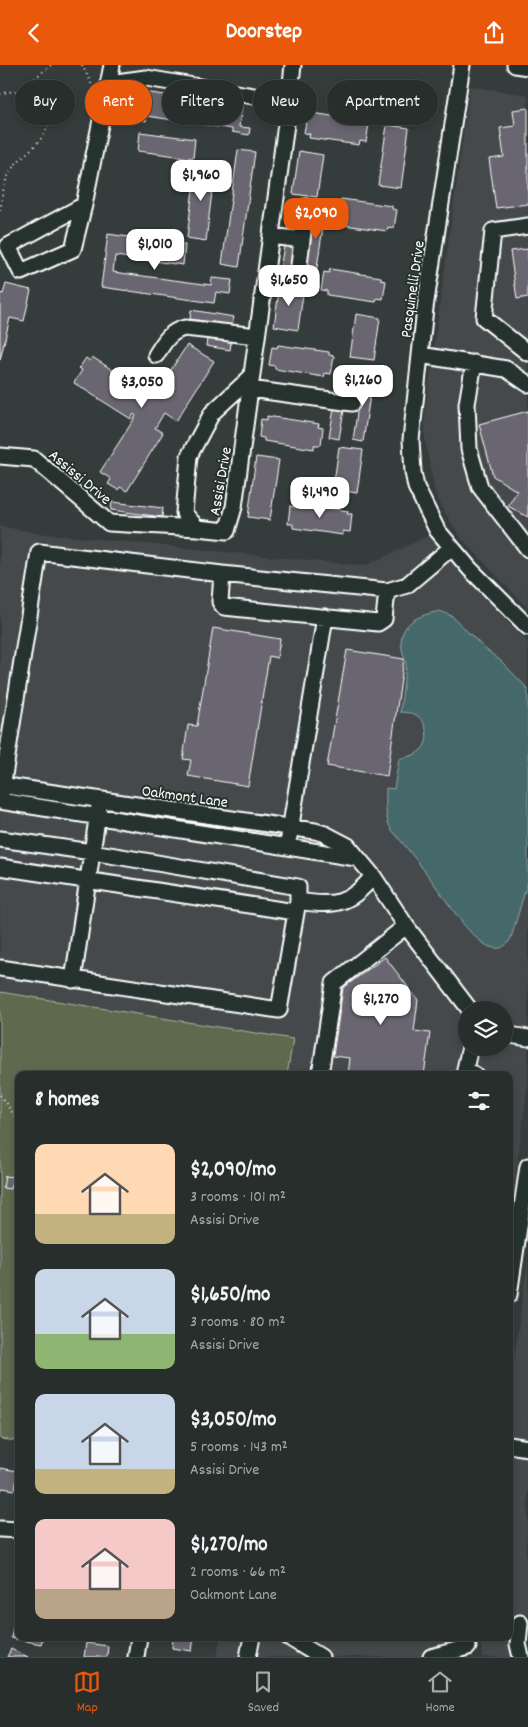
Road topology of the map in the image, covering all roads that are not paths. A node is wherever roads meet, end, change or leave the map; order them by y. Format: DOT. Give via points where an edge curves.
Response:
graph roads {
  1 [pos="112,65"];
  2 [pos="293,65"];
  3 [pos="462,65"];
  4 [pos="515,65"];
  5 [pos="528,67"];
  6 [pos="110,80"];
  7 [pos="131,80"];
  8 [pos="291,80"];
  9 [pos="253,96"];
  10 [pos="100,125"];
  11 [pos="286,125"];
  12 [pos="84,205"];
  13 [pos="306,207"];
  14 [pos="528,226"];
  15 [pos="271,236"];
  16 [pos="302,241"];
  17 [pos="298,274"];
  18 [pos="257,335"];
  19 [pos="528,353"];
  20 [pos="156,355"];
  21 [pos="420,355"];
  22 [pos="474,363"];
  23 [pos="251,382"];
  24 [pos="528,385"];
  25 [pos="352,403"];
  26 [pos="0,456"];
  27 [pos="197,528"];
  28 [pos="451,548"];
  29 [pos="528,549"];
  30 [pos="222,575"];
  31 [pos="387,591"];
  32 [pos="325,617"];
  33 [pos="528,627"];
  34 [pos="1,785"];
  35 [pos="100,800"];
  36 [pos="0,801"];
  37 [pos="98,816"];
  38 [pos="291,828"];
  39 [pos="0,839"];
  40 [pos="287,846"];
  41 [pos="92,852"];
  42 [pos="356,858"];
  43 [pos="0,867"];
  44 [pos="373,876"];
  45 [pos="88,881"];
  46 [pos="297,907"];
  47 [pos="406,926"];
  48 [pos="0,968"];
  49 [pos="73,979"];
  50 [pos="463,1001"];
  51 [pos="513,1036"];
  52 [pos="528,1038"];
  53 [pos="469,1056"];
  54 [pos="321,1071"];
  55 [pos="468,1071"];
  56 [pos="528,1166"];
  57 [pos="522,1244"];
  58 [pos="513,1279"];
  59 [pos="513,1445"];
  60 [pos="528,1447"];
  61 [pos="15,1530"];
  62 [pos="0,1531"];
  63 [pos="519,1622"];
  64 [pos="138,1641"];
  65 [pos="251,1641"];
  66 [pos="295,1641"];
  67 [pos="468,1647"];
  68 [pos="136,1657"];
  69 [pos="248,1657"];
  70 [pos="321,1657"];
  71 [pos="431,1657"];
  72 [pos="521,1657"];
  1 -- 6 [label="street"];
  2 -- 8 [label="street, Assisi Drive"];
  3 -- 21 [label="street, Pasquinelli Drive"];
  4 -- 5 [label="street"];
  7 -- 9 [label="street" via="146,78"];
  10 -- 12 [label="street"];
  11 -- 15 [label="street, Assisi Drive"];
  12 -- 12 [label="street" via="73,249 21,272 8,246"];
  13 -- 16 [label="street"];
  14 -- 19 [label="street" via="493,231 484,318"];
  15 -- 16 [label="street"];
  15 -- 18 [label="street, Assisi Drive"];
  16 -- 17 [label="street"];
  18 -- 20 [label="street" via="185,328 169,335"];
  18 -- 23 [label="street, Assisi Drive"];
  21 -- 22 [label="street"];
  21 -- 28 [label="street, Pasquinelli Drive" via="411,440 413,472 423,502 437,530"];
  22 -- 24 [label="street" via="506,369"];
  22 -- 29 [label="street" via="467,404 469,449 480,487"];
  23 -- 25 [label="street"];
  23 -- 27 [label="street, Assisi Drive" via="212,413 189,456 184,513"];
  23 -- 27 [label="street, Assisi Drive" via="234,507 227,531"];
  26 -- 27 [label="street, Assissi Drive" via="34,459 109,523"];
  28 -- 31 [label="street" via="407,585"];
  28 -- 33 [label="street, Pasquinelli Drive"];
  30 -- 31 [label="street"];
  30 -- 32 [label="street" via="220,601 224,607"];
  30 -- 34 [label="street" via="39,552"];
  31 -- 32 [label="street" via="384,619 378,623"];
  32 -- 38 [label="street"];
  34 -- 35 [label="street, Oakmont Lane"];
  34 -- 36 [label="street"];
  35 -- 37 [label="street"];
  35 -- 38 [label="street, Oakmont Lane"];
  36 -- 37 [label="street, Oakmont Lane"];
  37 -- 40 [label="street, Oakmont Lane"];
  37 -- 41 [label="street"];
  38 -- 40 [label="street"];
  38 -- 42 [label="street, Oakmont Lane" via="315,831 335,839 348,846"];
  39 -- 41 [label="street"];
  40 -- 42 [label="street, Oakmont Lane"];
  41 -- 45 [label="street"];
  41 -- 46 [label="street" via="298,887"];
  42 -- 44 [label="street, Oakmont Lane"];
  43 -- 45 [label="street"];
  44 -- 46 [label="street" via="361,891 342,902"];
  44 -- 47 [label="street, Oakmont Lane"];
  45 -- 46 [label="street"];
  45 -- 49 [label="street"];
  46 -- 49 [label="street" via="279,1010"];
  47 -- 50 [label="street, Oakmont Lane"];
  47 -- 54 [label="street" via="334,983"];
  48 -- 49 [label="street"];
  51 -- 52 [label="street"];
  53 -- 55 [label="street"];
  56 -- 57 [label="street"];
  57 -- 58 [label="street"];
  59 -- 60 [label="street"];
  61 -- 62 [label="street"];
  63 -- 72 [label="street"];
  64 -- 68 [label="street"];
  65 -- 69 [label="street"];
  66 -- 70 [label="street"];
  67 -- 71 [label="street"];
}
